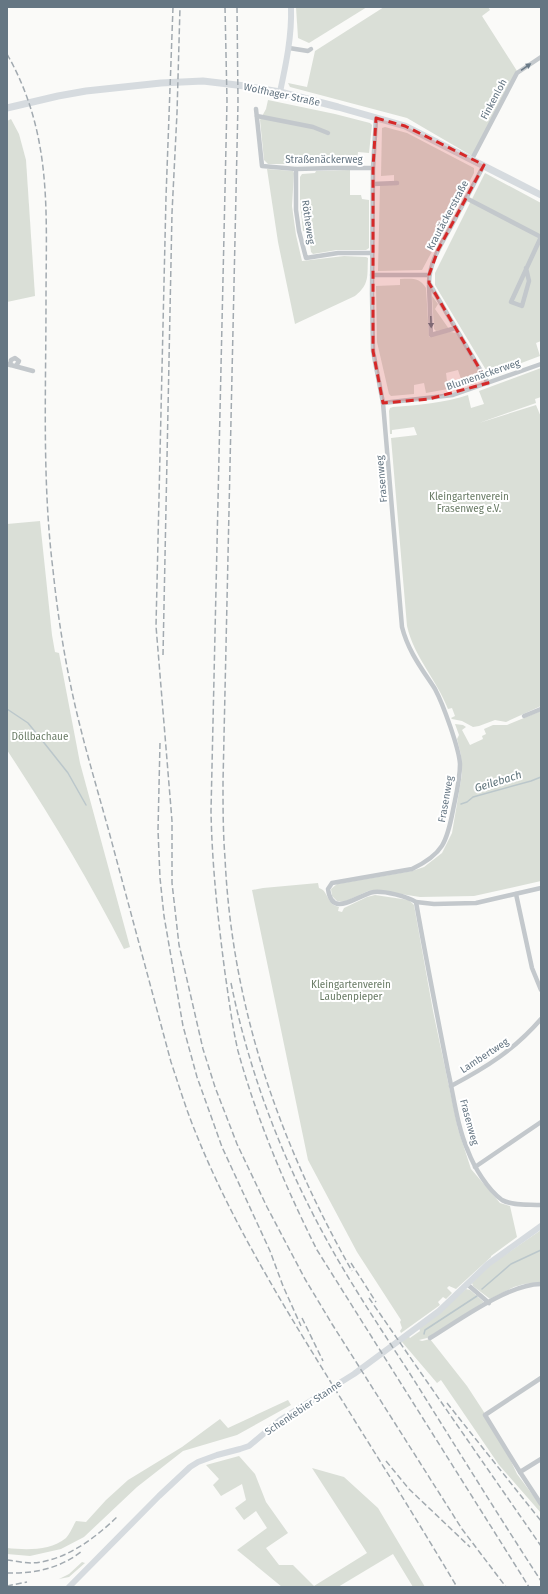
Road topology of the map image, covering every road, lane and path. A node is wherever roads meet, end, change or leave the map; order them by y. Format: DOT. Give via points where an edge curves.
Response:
graph roads {
  1 [pos="291,7"];
  2 [pos="289,48"];
  3 [pos="311,49"];
  4 [pos="541,57"];
  5 [pos="280,92"];
  6 [pos="7,108"];
  7 [pos="256,109"];
  8 [pos="257,116"];
  9 [pos="376,118"];
  10 [pos="328,133"];
  11 [pos="472,160"];
  12 [pos="484,165"];
  13 [pos="373,168"];
  14 [pos="296,170"];
  15 [pos="397,183"];
  16 [pos="372,184"];
  17 [pos="541,195"];
  18 [pos="466,198"];
  19 [pos="541,237"];
  20 [pos="372,253"];
  21 [pos="526,268"];
  22 [pos="372,275"];
  23 [pos="429,275"];
  24 [pos="429,284"];
  25 [pos="456,328"];
  26 [pos="9,364"];
  27 [pos="541,364"];
  28 [pos="16,366"];
  29 [pos="33,371"];
  30 [pos="488,383"];
  31 [pos="383,403"];
  32 [pos="541,709"];
  33 [pos="524,716"];
  34 [pos="541,888"];
  35 [pos="516,894"];
  36 [pos="416,902"];
  37 [pos="541,990"];
  38 [pos="541,1019"];
  39 [pos="451,1086"];
  40 [pos="541,1122"];
  41 [pos="475,1167"];
  42 [pos="541,1205"];
  43 [pos="541,1226"];
  44 [pos="467,1284"];
  45 [pos="541,1284"];
  46 [pos="489,1303"];
  47 [pos="430,1338"];
  48 [pos="541,1378"];
  49 [pos="541,1459"];
  50 [pos="520,1472"];
  51 [pos="541,1504"];
  52 [pos="68,1587"];
  1 -- 2 [label="street"];
  2 -- 3 [label="street" via="308,51"];
  2 -- 5 [label="street"];
  11 -- 4 [label="street, Finkenloh, one-way" via="517,73"];
  5 -- 6 [label="main road, Wolfhager Straße" via="226,83 186,81 86,91"];
  5 -- 9 [label="main road, Wolfhager Straße"];
  7 -- 8 [label="street, Straßenäckerweg"];
  8 -- 10 [label="street" via="313,127"];
  8 -- 14 [label="street, Straßenäckerweg" via="262,166"];
  9 -- 11 [label="main road, Wolfhager Straße" via="405,126"];
  9 -- 13 [label="street, Frasenweg"];
  11 -- 12 [label="main road, Wolfhager Straße"];
  12 -- 17 [label="main road, Wolfhager Straße"];
  12 -- 18 [label="street, Krautäckerstraße"];
  13 -- 14 [label="street, Straßenäckerweg"];
  13 -- 16 [label="street, Frasenweg"];
  14 -- 20 [label="street, Rötheweg" via="296,210 306,258 338,253"];
  15 -- 16 [label="street"];
  16 -- 20 [label="street, Frasenweg"];
  18 -- 19 [label="street"];
  18 -- 23 [label="street, Krautäckerstraße" via="438,250"];
  19 -- 21 [label="street"];
  20 -- 22 [label="street, Frasenweg"];
  21 -- 21 [label="street" via="511,302 522,306 529,281"];
  22 -- 23 [label="street"];
  22 -- 31 [label="street, Frasenweg" via="373,351"];
  23 -- 24 [label="street, Krautäckerstraße"];
  24 -- 25 [label="street"];
  24 -- 25 [label="street, Krautäckerstraße, one-way" via="431,335"];
  25 -- 30 [label="street"];
  26 -- 28 [label="street"];
  26 -- 28 [label="street" via="15,358 19,361"];
  27 -- 30 [label="street, Blumenäckerweg"];
  28 -- 29 [label="street"];
  30 -- 31 [label="street, Blumenäckerweg" via="453,395"];
  31 -- 36 [label="street, Frasenweg" via="402,627 413,655 443,706 458,752 459,775 448,834 435,855 412,869 332,883 328,889 329,896 334,902 343,905 365,894 376,892 409,898"];
  32 -- 33 [label="street"];
  34 -- 35 [label="street"];
  35 -- 36 [label="street" via="476,903"];
  35 -- 37 [label="street" via="532,968"];
  36 -- 39 [label="street, Frasenweg"];
  38 -- 39 [label="street, Lambertweg" via="504,1054"];
  39 -- 41 [label="street, Frasenweg" via="465,1143"];
  40 -- 41 [label="street"];
  41 -- 42 [label="street, Frasenweg" via="503,1200"];
  43 -- 44 [label="street, Schenkebier Stanne" via="488,1264"];
  44 -- 46 [label="street"];
  44 -- 52 [label="street, Schenkebier Stanne" via="439,1311 354,1374 280,1420 249,1446 217,1455 190,1467"];
  45 -- 46 [label="street" via="516,1289"];
  46 -- 47 [label="street"];
  48 -- 50 [label="street" via="485,1415"];
  49 -- 50 [label="street"];
  50 -- 51 [label="street"];
}
